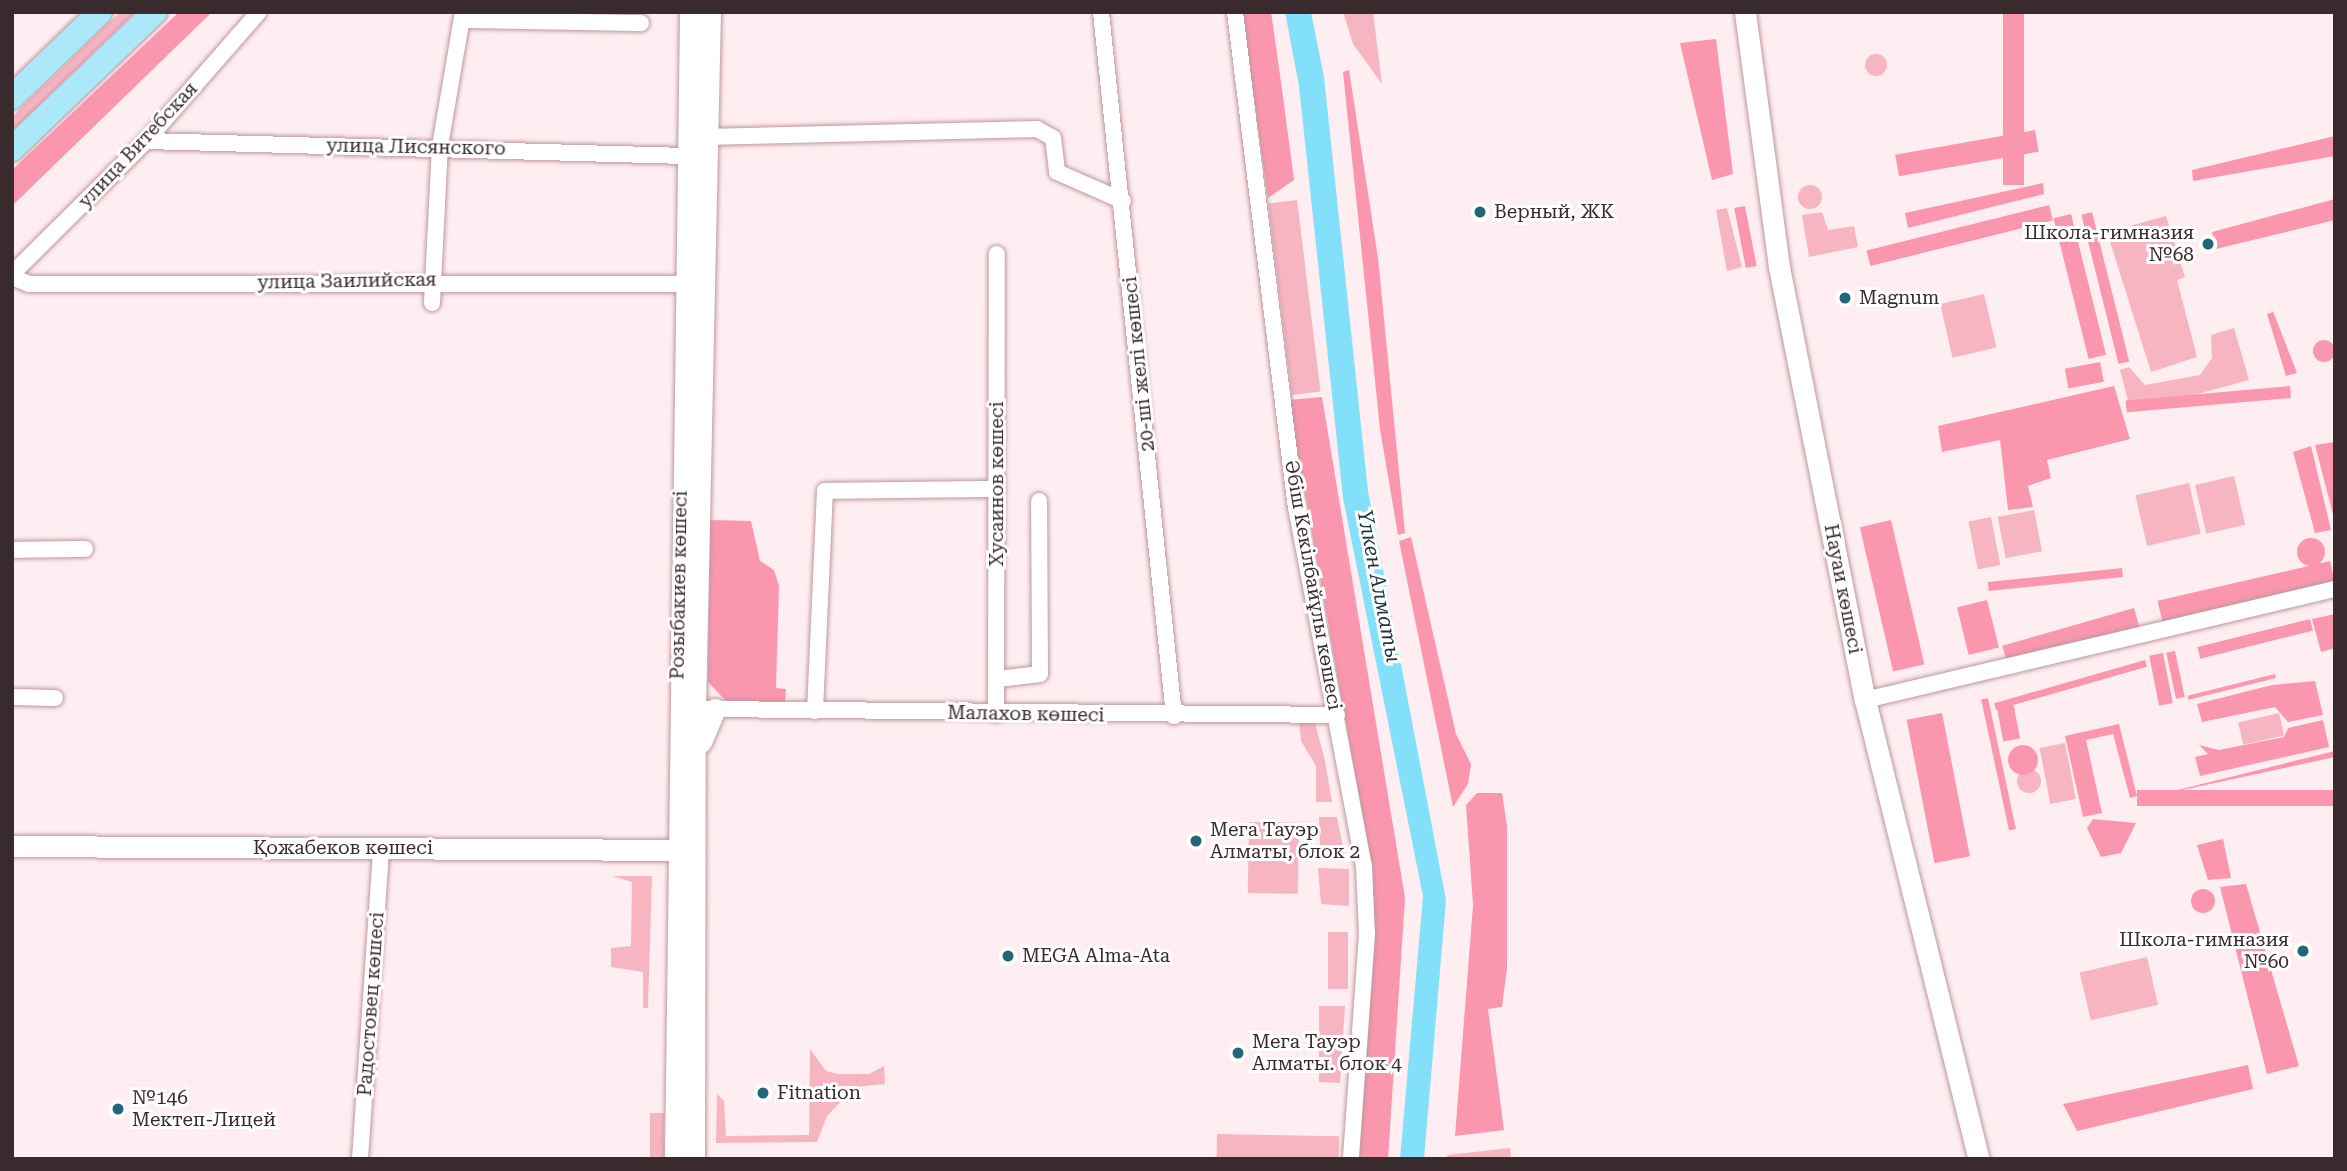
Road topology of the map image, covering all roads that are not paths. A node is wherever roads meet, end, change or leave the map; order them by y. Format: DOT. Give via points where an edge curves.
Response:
graph roads {
  1 [pos="100,12"];
  2 [pos="155,12"];
  3 [pos="259,12"];
  4 [pos="690,12"];
  5 [pos="1101,12"];
  6 [pos="1235,12"];
  7 [pos="1745,12"];
  8 [pos="463,16"];
  9 [pos="709,20"];
  10 [pos="641,23"];
  11 [pos="12,97"];
  12 [pos="705,137"];
  13 [pos="146,141"];
  14 [pos="440,146"];
  15 [pos="12,149"];
  16 [pos="685,156"];
  17 [pos="1123,201"];
  18 [pos="997,254"];
  19 [pos="12,275"];
  20 [pos="433,279"];
  21 [pos="683,284"];
  22 [pos="432,303"];
  23 [pos="997,489"];
  24 [pos="1039,500"];
  25 [pos="12,550"];
  26 [pos="85,550"];
  27 [pos="2335,589"];
  28 [pos="998,678"];
  29 [pos="12,697"];
  30 [pos="55,698"];
  31 [pos="1865,700"];
  32 [pos="696,709"];
  33 [pos="815,711"];
  34 [pos="996,714"];
  35 [pos="1337,715"];
  36 [pos="1174,716"];
  37 [pos="12,846"];
  38 [pos="381,849"];
  39 [pos="684,849"];
  40 [pos="360,1159"];
  41 [pos="675,1159"];
  42 [pos="694,1159"];
  43 [pos="1351,1159"];
  44 [pos="1979,1159"];
  1 -- 11 [label="main road"];
  2 -- 15 [label="main road"];
  3 -- 13 [label="street, улица Витебская"];
  4 -- 16 [label="main road, Розыбакиев көшесі"];
  5 -- 17 [label="street, 20-ші желі көшесі"];
  6 -- 35 [label="street, Әбіш Кекілбайұлы көшесі" via="1296,507"];
  7 -- 31 [label="main road, Науаи көшесі" via="1779,267"];
  8 -- 10 [label="street"];
  8 -- 14 [label="street"];
  9 -- 12 [label="main road, Розыбакиев көшесі"];
  12 -- 17 [label="street" via="1037,130 1053,138 1056,172"];
  12 -- 32 [label="main road, Розыбакиев көшесі"];
  13 -- 14 [label="street, улица Лисянского"];
  13 -- 19 [label="street, улица Витебская"];
  14 -- 16 [label="street, улица Лисянского"];
  14 -- 20 [label="street"];
  16 -- 21 [label="main road, Розыбакиев көшесі"];
  17 -- 36 [label="street, 20-ші желі көшесі"];
  18 -- 23 [label="street, Хусаинов көшесі"];
  19 -- 20 [label="street, улица Заилийская" via="29,284"];
  20 -- 21 [label="street, улица Заилийская"];
  20 -- 22 [label="street"];
  21 -- 32 [label="main road, Розыбакиев көшесі"];
  23 -- 28 [label="street, Хусаинов көшесі"];
  23 -- 33 [label="street" via="825,491"];
  24 -- 28 [label="street" via="1040,674"];
  25 -- 26 [label="street"];
  27 -- 31 [label="street"];
  28 -- 34 [label="street, Хусаинов көшесі"];
  29 -- 30 [label="street"];
  31 -- 44 [label="main road, Науаи көшесі"];
  32 -- 33 [label="street, Малахов көшесі"];
  32 -- 39 [label="main road, Розыбакиев көшесі"];
  32 -- 39 [label="main road, Розыбакиев көшесі" via="701,732 694,824"];
  33 -- 34 [label="street, Малахов көшесі"];
  34 -- 36 [label="street, Малахов көшесі"];
  35 -- 36 [label="street, Малахов көшесі" via="1297,710"];
  35 -- 43 [label="street, Әбіш Кекілбайұлы көшесі" via="1364,866 1366,924"];
  37 -- 38 [label="main road, Қожабеков көшесі"];
  38 -- 39 [label="main road, Қожабеков көшесі"];
  38 -- 40 [label="street, Радостовец көшесі"];
  39 -- 41 [label="main road, Розыбакиев көшесі"];
  39 -- 42 [label="main road, Розыбакиев көшесі"];
}
